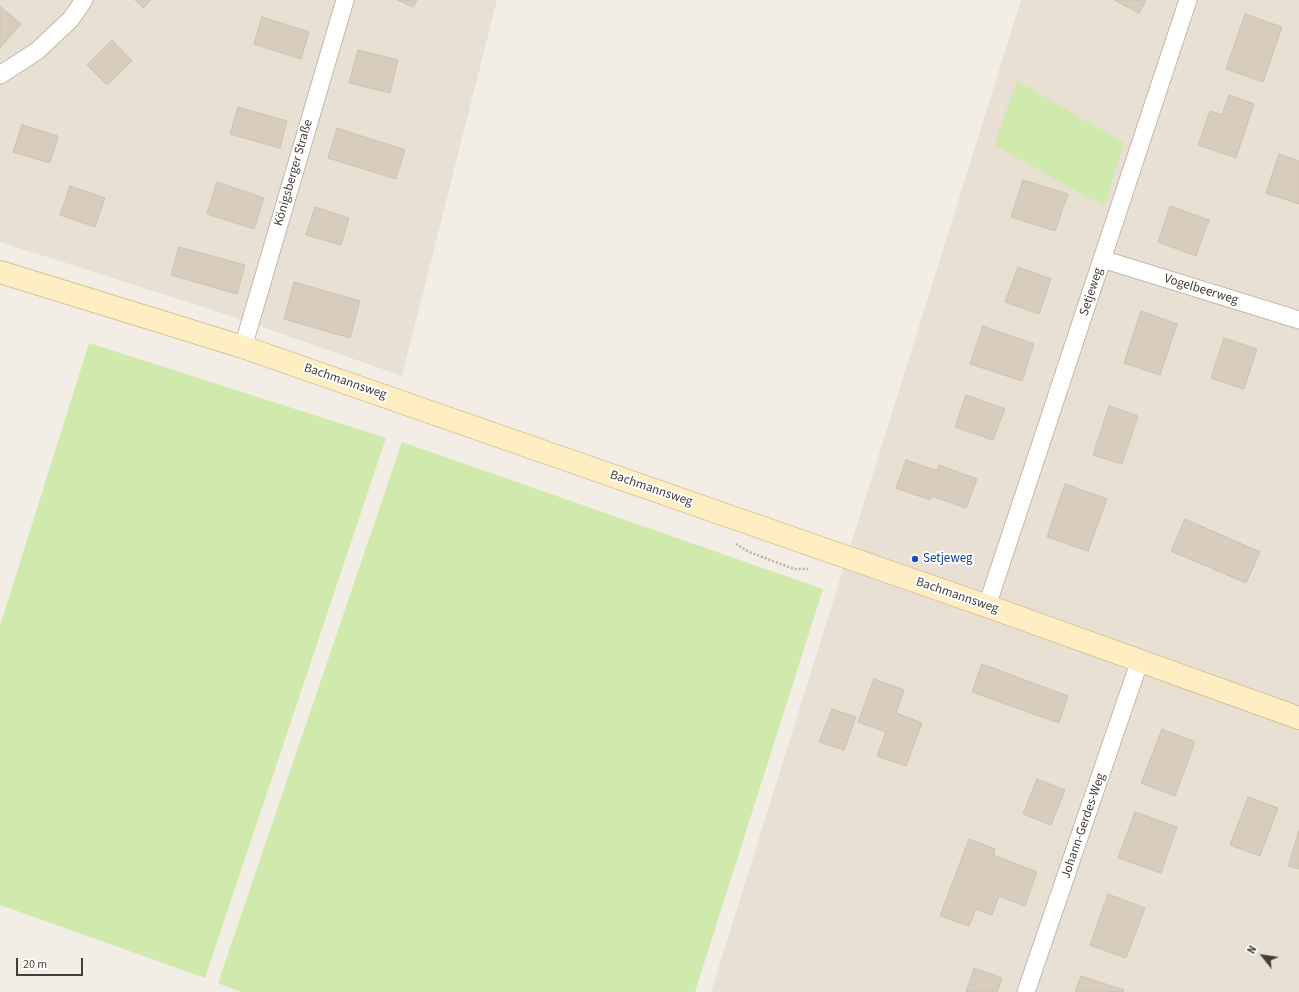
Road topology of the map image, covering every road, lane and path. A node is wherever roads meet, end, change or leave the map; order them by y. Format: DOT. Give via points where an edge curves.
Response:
graph roads {
  1 [pos="84,0"];
  2 [pos="345,0"];
  3 [pos="1188,0"];
  4 [pos="0,75"];
  5 [pos="1102,259"];
  6 [pos="0,272"];
  7 [pos="1299,320"];
  8 [pos="243,347"];
  9 [pos="987,606"];
  10 [pos="1140,660"];
  11 [pos="1299,718"];
  12 [pos="1026,992"];
  1 -- 4 [label="street" via="71,19 36,51"];
  2 -- 8 [label="street, Königsberger Straße"];
  3 -- 5 [label="street, Setjeweg"];
  5 -- 7 [label="street, Vogelbeerweg"];
  5 -- 9 [label="street, Setjeweg"];
  6 -- 8 [label="street, Bachmannsweg"];
  8 -- 9 [label="street, Bachmannsweg"];
  9 -- 10 [label="street, Bachmannsweg"];
  10 -- 11 [label="street, Bachmannsweg"];
  10 -- 12 [label="street, Johann-Gerdes-Weg"];
}
